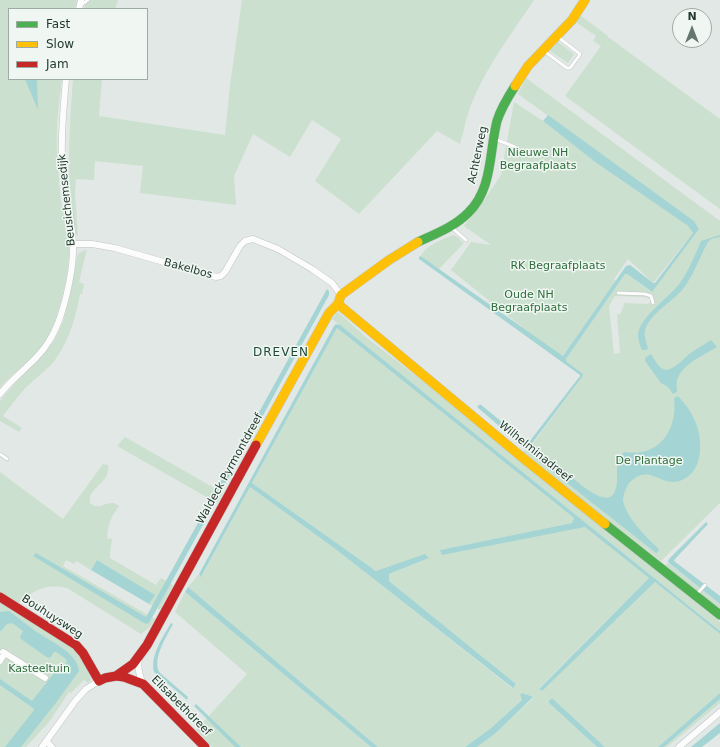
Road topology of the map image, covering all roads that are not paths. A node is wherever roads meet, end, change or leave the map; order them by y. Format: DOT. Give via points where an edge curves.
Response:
graph roads {
  1 [pos="88,0"];
  2 [pos="585,0"];
  3 [pos="80,5"];
  4 [pos="557,36"];
  5 [pos="543,50"];
  6 [pos="66,80"];
  7 [pos="494,138"];
  8 [pos="515,147"];
  9 [pos="451,227"];
  10 [pos="466,240"];
  11 [pos="73,244"];
  12 [pos="618,293"];
  13 [pos="341,295"];
  14 [pos="653,303"];
  15 [pos="338,304"];
  16 [pos="0,394"];
  17 [pos="0,454"];
  18 [pos="7,458"];
  19 [pos="705,585"];
  20 [pos="698,592"];
  21 [pos="0,597"];
  22 [pos="720,615"];
  23 [pos="140,655"];
  24 [pos="0,661"];
  25 [pos="116,676"];
  26 [pos="45,678"];
  27 [pos="99,681"];
  28 [pos="143,684"];
  29 [pos="720,712"];
  30 [pos="44,744"];
  31 [pos="202,746"];
  32 [pos="52,747"];
  33 [pos="680,747"];
  1 -- 3 [label="lane"];
  2 -- 4 [label="street, Achterweg" via="579,11"];
  4 -- 5 [label="street, Achterweg"];
  4 -- 5 [label="lane" via="580,54 570,68"];
  5 -- 7 [label="street, Achterweg" via="522,74 498,120"];
  6 -- 11 [label="street, Beusichemsedijk" via="62,155"];
  7 -- 8 [label="lane"];
  7 -- 9 [label="street, Achterweg" via="481,193 470,212"];
  9 -- 10 [label="lane"];
  9 -- 13 [label="street, Achterweg" via="407,249"];
  11 -- 13 [label="street, Bakelbos" via="115,248 216,277 225,272 240,246 245,241 253,239 278,249 312,270 332,284"];
  11 -- 16 [label="street, Beusichemsedijk" via="73,261 66,296 56,328 40,353"];
  12 -- 14 [label="lane" via="646,294 651,296"];
  13 -- 15 [label="street, Waldeck Pyrmontdreef"];
  15 -- 20 [label="street, Wilhelminadreef" via="523,458"];
  15 -- 23 [label="street, Waldeck Pyrmontdreef" via="329,313"];
  17 -- 18 [label="lane"];
  19 -- 20 [label="lane"];
  20 -- 22 [label="street, Wilhelminadreef"];
  21 -- 27 [label="street, Bouhuysweg" via="76,645"];
  23 -- 25 [label="street, Waldeck Pyrmontdreef" via="133,664"];
  23 -- 28 [label="street" via="138,669"];
  24 -- 26 [label="street" via="4,653"];
  25 -- 27 [label="street"];
  25 -- 28 [label="street, Elisabethdreef"];
  27 -- 30 [label="street" via="86,689 76,700"];
  28 -- 31 [label="street, Elisabethdreef"];
  29 -- 33 [label="street"];
  30 -- 32 [label="street"];
}
